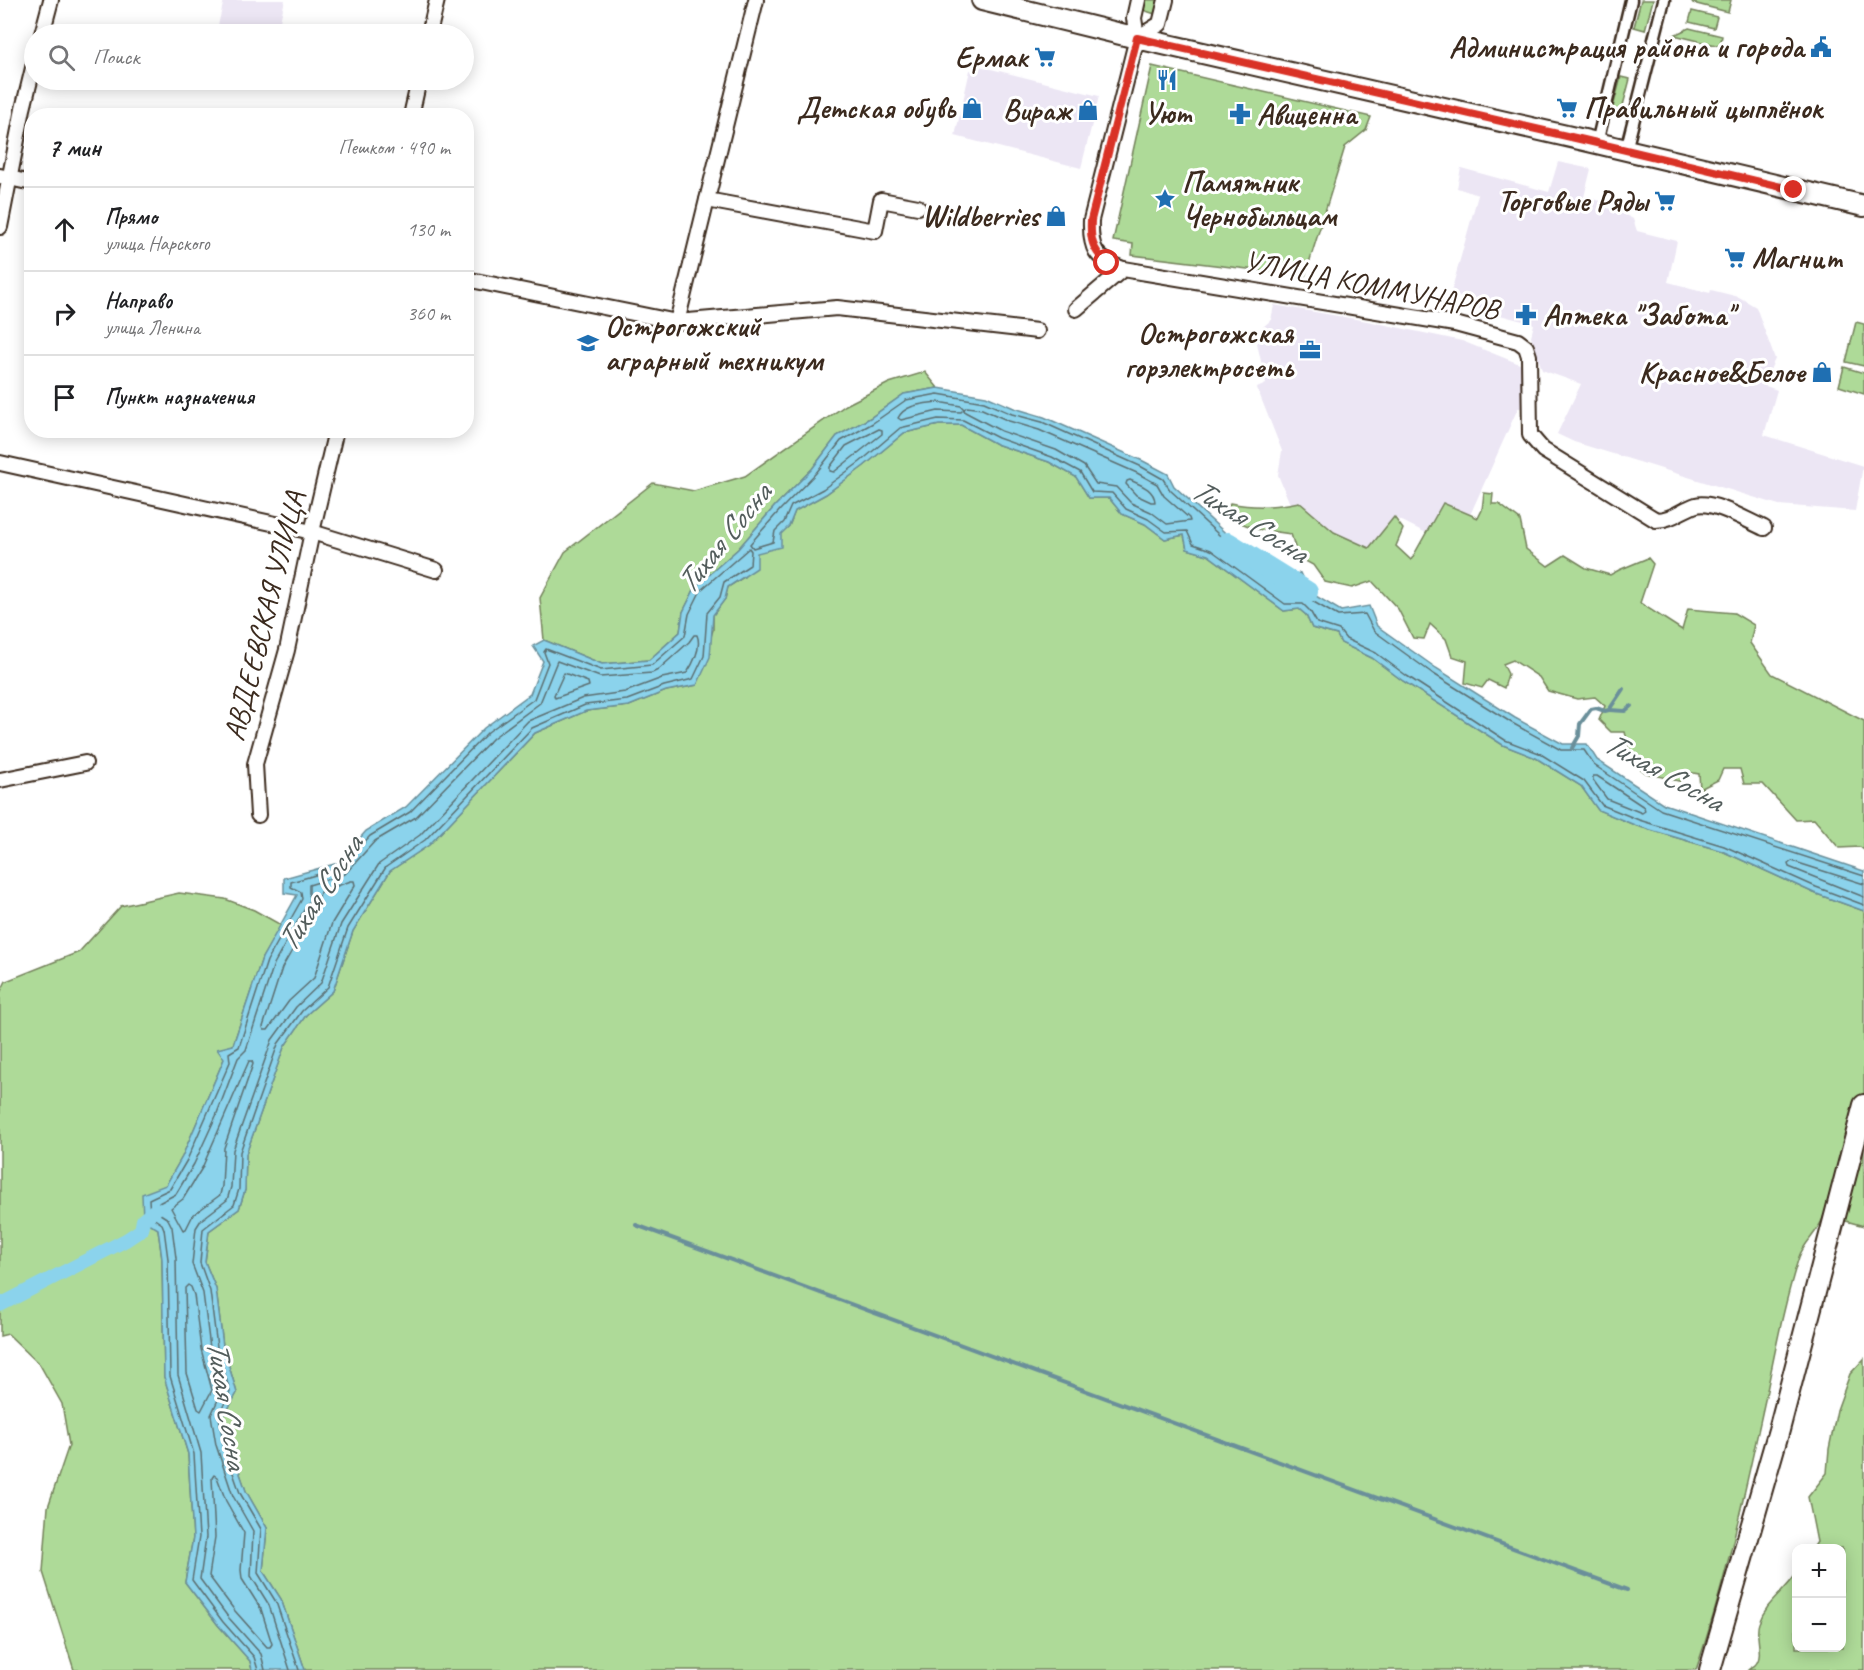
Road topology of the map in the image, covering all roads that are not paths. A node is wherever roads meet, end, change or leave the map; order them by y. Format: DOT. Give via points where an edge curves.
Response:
graph roads {
  1 [pos="51,0"];
  2 [pos="437,0"];
  3 [pos="756,0"];
  4 [pos="981,0"];
  5 [pos="1138,0"];
  6 [pos="1166,0"];
  7 [pos="1631,0"];
  8 [pos="1664,0"];
  9 [pos="45,24"];
  10 [pos="431,24"];
  11 [pos="1137,38"];
  12 [pos="28,90"];
  13 [pos="417,90"];
  14 [pos="413,108"];
  15 [pos="1598,143"];
  16 [pos="1626,150"];
  17 [pos="6,177"];
  18 [pos="24,181"];
  19 [pos="707,200"];
  20 [pos="1864,206"];
  21 [pos="918,207"];
  22 [pos="0,227"];
  23 [pos="1123,269"];
  24 [pos="474,281"];
  25 [pos="1076,309"];
  26 [pos="677,322"];
  27 [pos="1037,331"];
  28 [pos="334,438"];
  29 [pos="0,463"];
  30 [pos="1764,528"];
  31 [pos="312,532"];
  32 [pos="436,570"];
  33 [pos="85,763"];
  34 [pos="0,780"];
  35 [pos="258,815"];
  36 [pos="1864,1105"];
  37 [pos="1710,1670"];
  1 -- 9 [label="street"];
  2 -- 10 [label="street"];
  3 -- 19 [label="street"];
  4 -- 11 [label="main road"];
  5 -- 11 [label="street" via="1134,18"];
  6 -- 11 [label="street" via="1160,24"];
  7 -- 15 [label="street"];
  8 -- 16 [label="street"];
  11 -- 15 [label="main road"];
  11 -- 23 [label="street" via="1091,220 1094,250 1107,263"];
  12 -- 17 [label="street"];
  13 -- 14 [label="street"];
  15 -- 16 [label="main road"];
  16 -- 20 [label="main road"];
  17 -- 18 [label="street"];
  17 -- 22 [label="street"];
  19 -- 21 [label="street" via="875,231 881,200"];
  19 -- 26 [label="street"];
  23 -- 25 [label="street"];
  23 -- 30 [label="street, УЛИЦА КОММУНАРОВ" via="1455,324 1518,341 1529,356 1530,435 1543,450 1656,519 1665,520 1697,504 1713,505"];
  24 -- 26 [label="street"];
  26 -- 27 [label="street" via="837,308"];
  28 -- 31 [label="street, АВДЕЕВСКАЯ УЛИЦА"];
  29 -- 31 [label="street"];
  31 -- 32 [label="street"];
  31 -- 35 [label="street, АВДЕЕВСКАЯ УЛИЦА" via="287,650 255,764"];
  33 -- 34 [label="street"];
  36 -- 37 [label="main road" via="1779,1430"];
}
